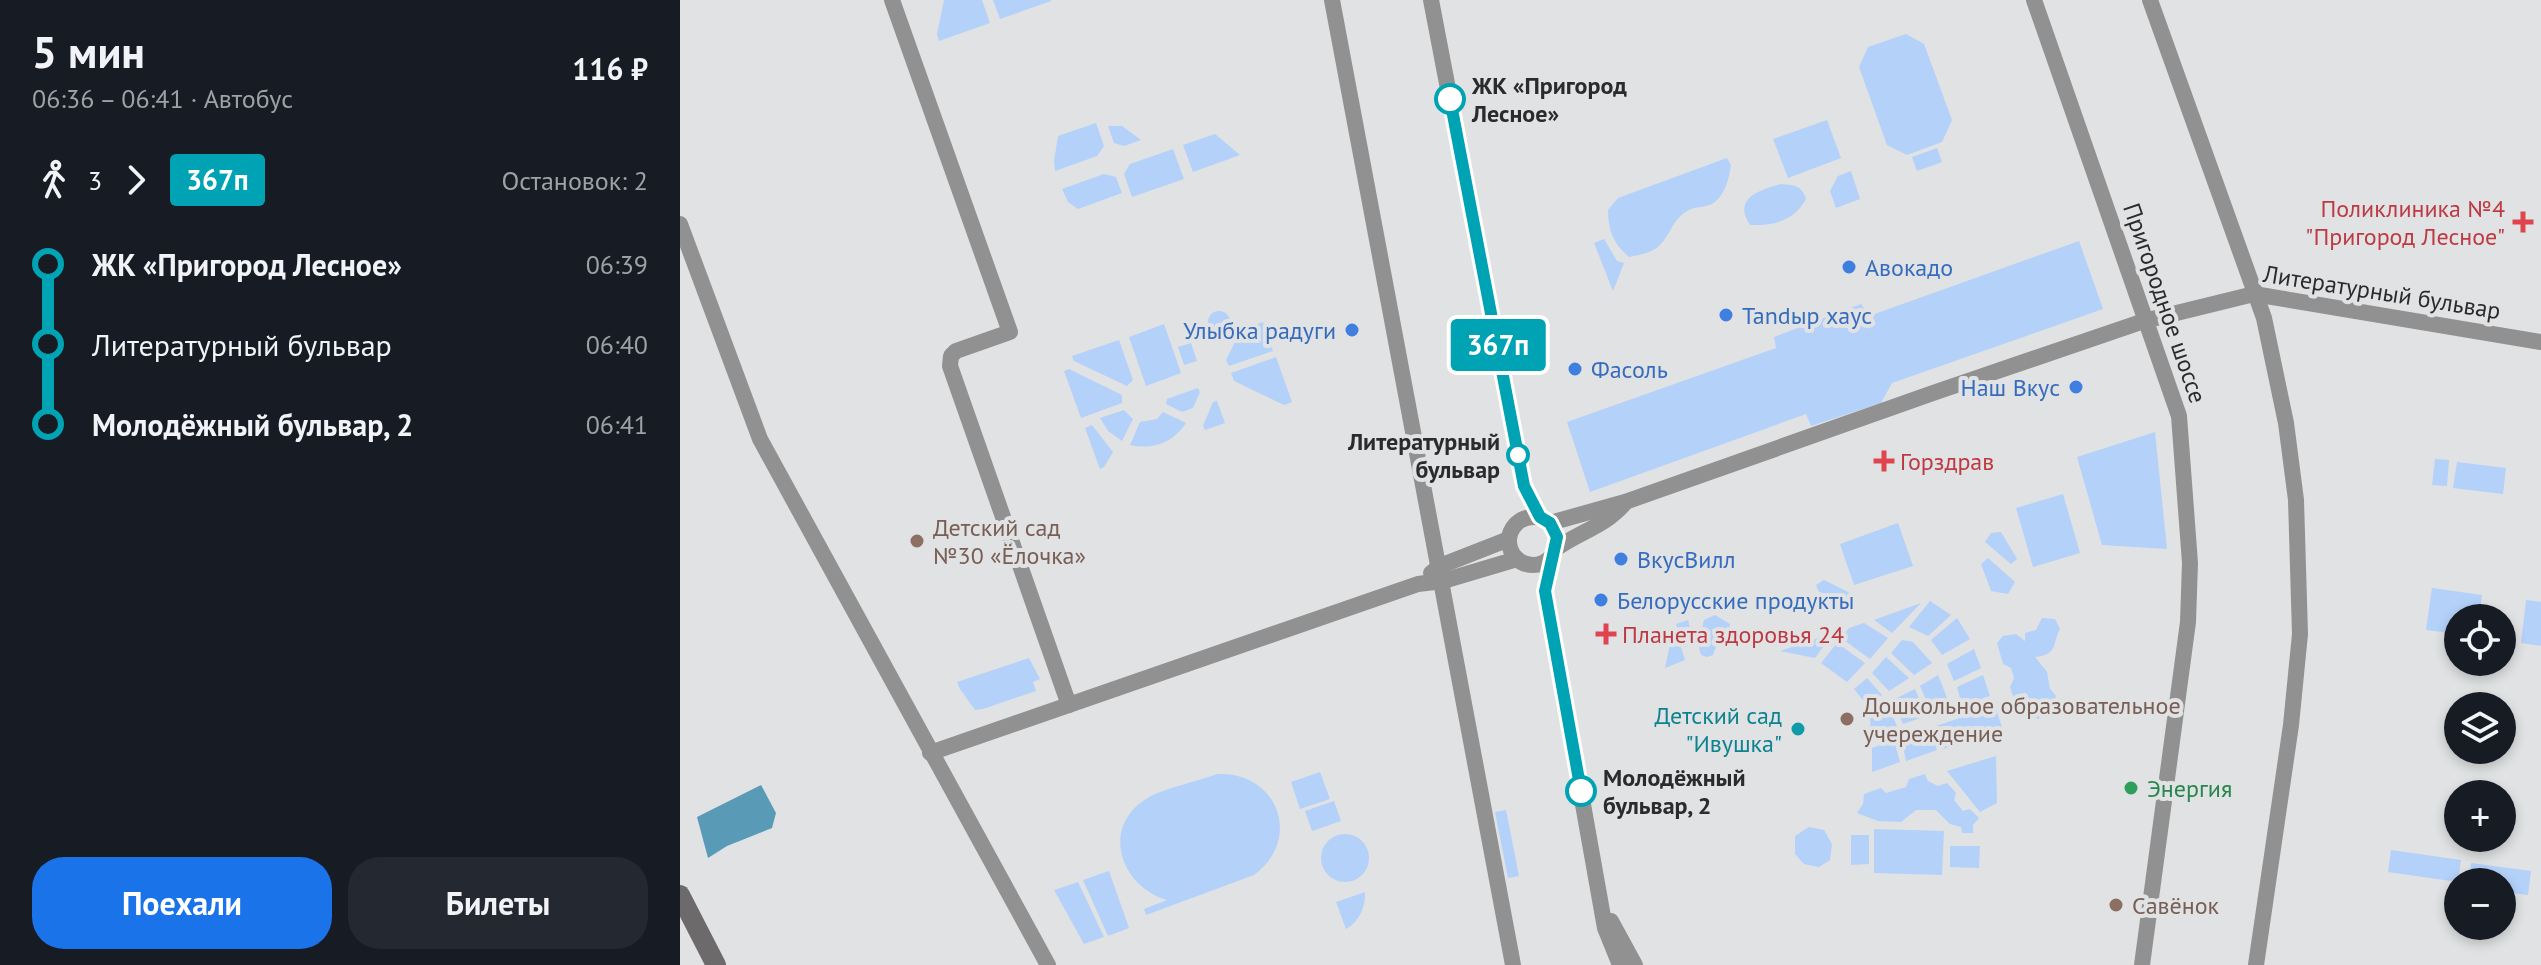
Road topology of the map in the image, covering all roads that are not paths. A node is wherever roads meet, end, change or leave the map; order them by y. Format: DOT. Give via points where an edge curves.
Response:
graph roads {
  1 [pos="892,0"];
  2 [pos="1332,0"];
  3 [pos="1431,0"];
  4 [pos="2034,0"];
  5 [pos="2150,0"];
  6 [pos="680,224"];
  7 [pos="2254,294"];
  8 [pos="2144,321"];
  9 [pos="2541,342"];
  10 [pos="1524,486"];
  11 [pos="1625,502"];
  12 [pos="1545,520"];
  13 [pos="1520,521"];
  14 [pos="1509,539"];
  15 [pos="1554,552"];
  16 [pos="1522,561"];
  17 [pos="1441,573"];
  18 [pos="1545,591"];
  19 [pos="1069,705"];
  20 [pos="930,753"];
  21 [pos="680,895"];
  22 [pos="1601,901"];
  23 [pos="716,965"];
  24 [pos="1048,965"];
  25 [pos="1513,965"];
  26 [pos="1620,965"];
  27 [pos="1635,965"];
  28 [pos="2142,965"];
  29 [pos="2256,965"];
  1 -- 19 [label="street" via="1010,332 956,351 950,366"];
  2 -- 17 [label="street"];
  3 -- 10 [label="street"];
  4 -- 8 [label="street, Пригородное шоссе"];
  5 -- 7 [label="street"];
  6 -- 20 [label="street" via="760,439"];
  7 -- 8 [label="street, Литературный бульвар"];
  7 -- 9 [label="street, Литературный бульвар"];
  7 -- 29 [label="street" via="2286,423 2300,568 2291,725"];
  8 -- 11 [label="street, Литературный бульвар"];
  8 -- 28 [label="street, Пригородное шоссе" via="2179,416 2190,563 2187,637"];
  10 -- 12 [label="street"];
  10 -- 13 [label="street"];
  11 -- 12 [label="street, Литературный бульвар"];
  11 -- 15 [label="street, Литературный бульвар" via="1608,521"];
  12 -- 13 [label="street"];
  12 -- 15 [label="street" via="1557,537"];
  13 -- 14 [label="street"];
  14 -- 16 [label="street"];
  14 -- 17 [label="street"];
  15 -- 16 [label="street" via="1542,563"];
  15 -- 18 [label="street"];
  16 -- 17 [label="street"];
  16 -- 18 [label="street"];
  17 -- 19 [label="street"];
  17 -- 25 [label="street"];
  18 -- 22 [label="street"];
  19 -- 20 [label="street"];
  20 -- 24 [label="street"];
  21 -- 23 [label="main road"];
  22 -- 26 [label="street"];
  22 -- 27 [label="street"];
}
